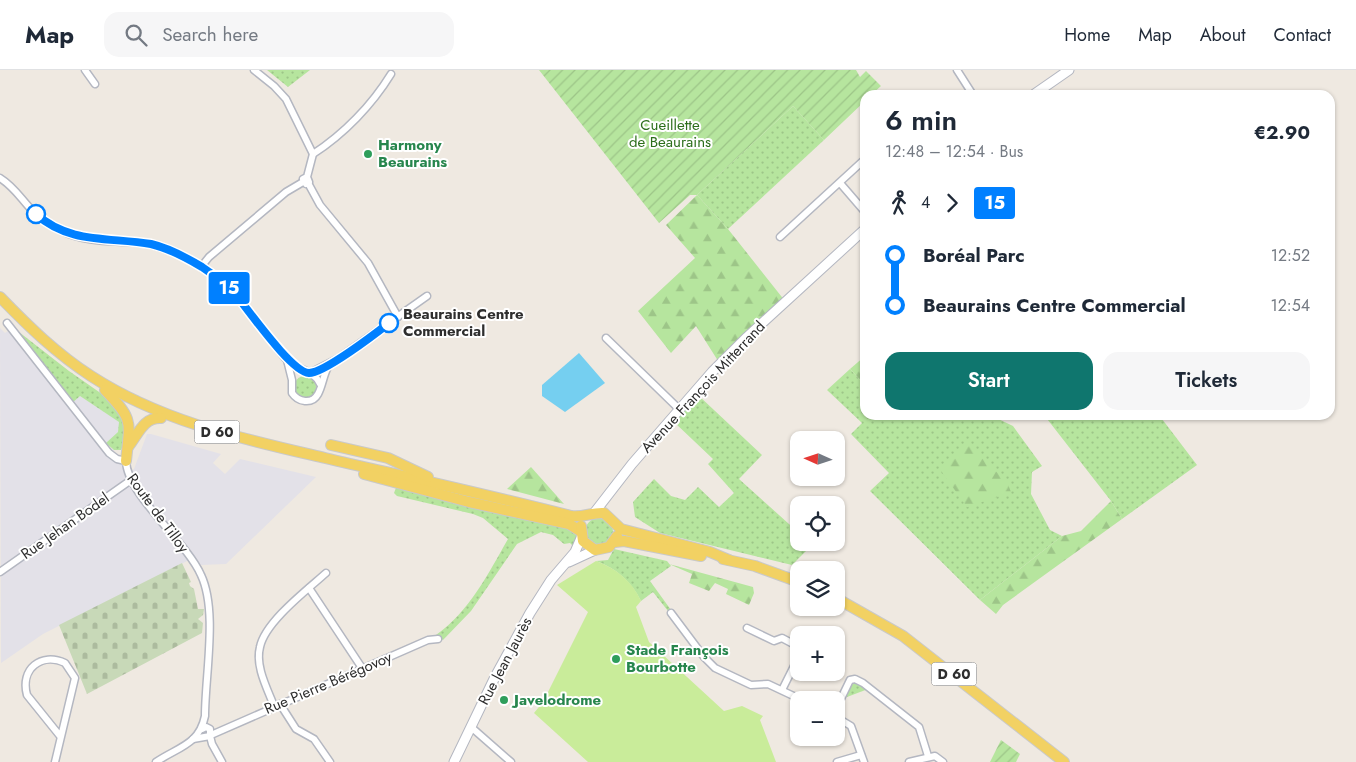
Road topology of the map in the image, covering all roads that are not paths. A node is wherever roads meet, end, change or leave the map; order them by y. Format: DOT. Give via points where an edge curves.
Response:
graph roads {
  1 [pos="85,70"];
  2 [pos="254,70"];
  3 [pos="957,70"];
  4 [pos="1068,70"];
  5 [pos="391,74"];
  6 [pos="95,84"];
  7 [pos="969,90"];
  8 [pos="1040,90"];
  9 [pos="313,154"];
  10 [pos="860,164"];
  11 [pos="0,178"];
  12 [pos="306,181"];
  13 [pos="840,184"];
  14 [pos="860,206"];
  15 [pos="860,234"];
  16 [pos="780,237"];
  17 [pos="201,267"];
  18 [pos="427,296"];
  19 [pos="0,297"];
  20 [pos="0,305"];
  21 [pos="398,317"];
  22 [pos="7,324"];
  23 [pos="606,338"];
  24 [pos="286,359"];
  25 [pos="330,364"];
  26 [pos="308,372"];
  27 [pos="292,380"];
  28 [pos="320,384"];
  29 [pos="105,390"];
  30 [pos="678,409"];
  31 [pos="161,418"];
  32 [pos="331,445"];
  33 [pos="128,446"];
  34 [pos="126,460"];
  35 [pos="131,480"];
  36 [pos="613,490"];
  37 [pos="469,491"];
  38 [pos="591,515"];
  39 [pos="610,516"];
  40 [pos="616,525"];
  41 [pos="580,534"];
  42 [pos="614,542"];
  43 [pos="594,550"];
  44 [pos="730,560"];
  45 [pos="564,565"];
  46 [pos="0,572"];
  47 [pos="326,573"];
  48 [pos="790,579"];
  49 [pos="309,588"];
  50 [pos="845,603"];
  51 [pos="671,613"];
  52 [pos="747,628"];
  53 [pos="438,639"];
  54 [pos="790,642"];
  55 [pos="362,668"];
  56 [pos="790,674"];
  57 [pos="782,690"];
  58 [pos="845,691"];
  59 [pos="790,694"];
  60 [pos="277,705"];
  61 [pos="845,722"];
  62 [pos="471,727"];
  63 [pos="206,732"];
  64 [pos="60,736"];
  65 [pos="861,755"];
  66 [pos="928,756"];
  67 [pos="55,762"];
  68 [pos="156,762"];
  69 [pos="222,762"];
  70 [pos="330,762"];
  71 [pos="454,762"];
  72 [pos="511,762"];
  73 [pos="837,762"];
  74 [pos="864,762"];
  75 [pos="909,762"];
  76 [pos="943,762"];
  77 [pos="1064,762"];
  1 -- 6 [label="street"];
  2 -- 9 [label="street" via="286,99"];
  3 -- 7 [label="street"];
  4 -- 8 [label="main road"];
  5 -- 9 [label="street" via="343,131"];
  9 -- 12 [label="street"];
  10 -- 13 [label="street"];
  11 -- 17 [label="street" via="14,187 30,209 43,220 64,232 86,239 152,245"];
  12 -- 17 [label="street" via="286,192"];
  12 -- 21 [label="street" via="320,205 368,263"];
  13 -- 14 [label="street"];
  13 -- 16 [label="street"];
  15 -- 30 [label="main road, Avenue François Mitterrand" via="747,336"];
  17 -- 24 [label="street" via="234,294"];
  18 -- 21 [label="street"];
  19 -- 37 [label="main road, D 60" via="48,344 91,376 164,414 213,431"];
  20 -- 29 [label="main road, D 60" via="56,357"];
  21 -- 25 [label="street"];
  22 -- 34 [label="street, Route de Tilloy" via="109,453 117,459"];
  23 -- 30 [label="street"];
  24 -- 26 [label="street"];
  24 -- 27 [label="street"];
  25 -- 26 [label="street"];
  25 -- 28 [label="street"];
  26 -- 27 [label="street" via="298,374"];
  26 -- 28 [label="street"];
  27 -- 28 [label="street" via="292,393 304,401 315,397"];
  29 -- 31 [label="main road, D 60"];
  29 -- 33 [label="main road" via="127,414 130,423"];
  30 -- 36 [label="main road, Avenue François Mitterrand"];
  31 -- 33 [label="main road" via="146,422"];
  31 -- 41 [label="main road, D 60" via="218,438 569,524"];
  32 -- 37 [label="main road" via="388,458 425,476"];
  33 -- 34 [label="main road"];
  34 -- 35 [label="street, Route de Tilloy"];
  35 -- 46 [label="street, Rue Jehan Bodel"];
  35 -- 63 [label="street, Route de Tilloy" via="196,565 206,589 209,614"];
  36 -- 38 [label="main road, Avenue François Mitterrand"];
  36 -- 39 [label="main road"];
  37 -- 38 [label="main road, D 60" via="580,518"];
  38 -- 39 [label="main road"];
  38 -- 41 [label="main road" via="583,522"];
  39 -- 40 [label="main road"];
  40 -- 42 [label="main road" via="618,534"];
  40 -- 44 [label="main road" via="630,532"];
  41 -- 43 [label="main road" via="585,544"];
  41 -- 45 [label="main road, Rue Jean Jaurès" via="575,552"];
  42 -- 43 [label="main road" via="606,549"];
  42 -- 44 [label="main road" via="624,541"];
  43 -- 45 [label="main road"];
  44 -- 48 [label="main road"];
  45 -- 62 [label="main road, Rue Jean Jaurès" via="530,613"];
  47 -- 49 [label="street"];
  49 -- 55 [label="street"];
  49 -- 60 [label="street" via="268,630 259,647 261,673"];
  50 -- 77 [label="main road, D 60" via="903,636"];
  51 -- 57 [label="street" via="715,668 751,685 768,684"];
  52 -- 54 [label="street" via="774,641 782,638"];
  53 -- 55 [label="street, Rue Pierre Bérégovoy" via="428,640"];
  55 -- 60 [label="street, Rue Pierre Bérégovoy"];
  56 -- 57 [label="street"];
  57 -- 59 [label="street"];
  58 -- 66 [label="street" via="850,680 863,683 919,727"];
  60 -- 63 [label="street, Rue Pierre Bérégovoy" via="218,731"];
  60 -- 70 [label="street" via="296,729 314,739"];
  61 -- 65 [label="street" via="851,726"];
  62 -- 71 [label="main road, Rue Jean Jaurès"];
  62 -- 72 [label="street"];
  63 -- 68 [label="street"];
  63 -- 69 [label="street"];
  64 -- 64 [label="street" via="75,678 65,663 45,659 31,667 25,688 27,695"];
  64 -- 67 [label="street"];
  65 -- 73 [label="street"];
  65 -- 74 [label="street"];
  66 -- 75 [label="street"];
  66 -- 76 [label="street" via="935,756"];
}
